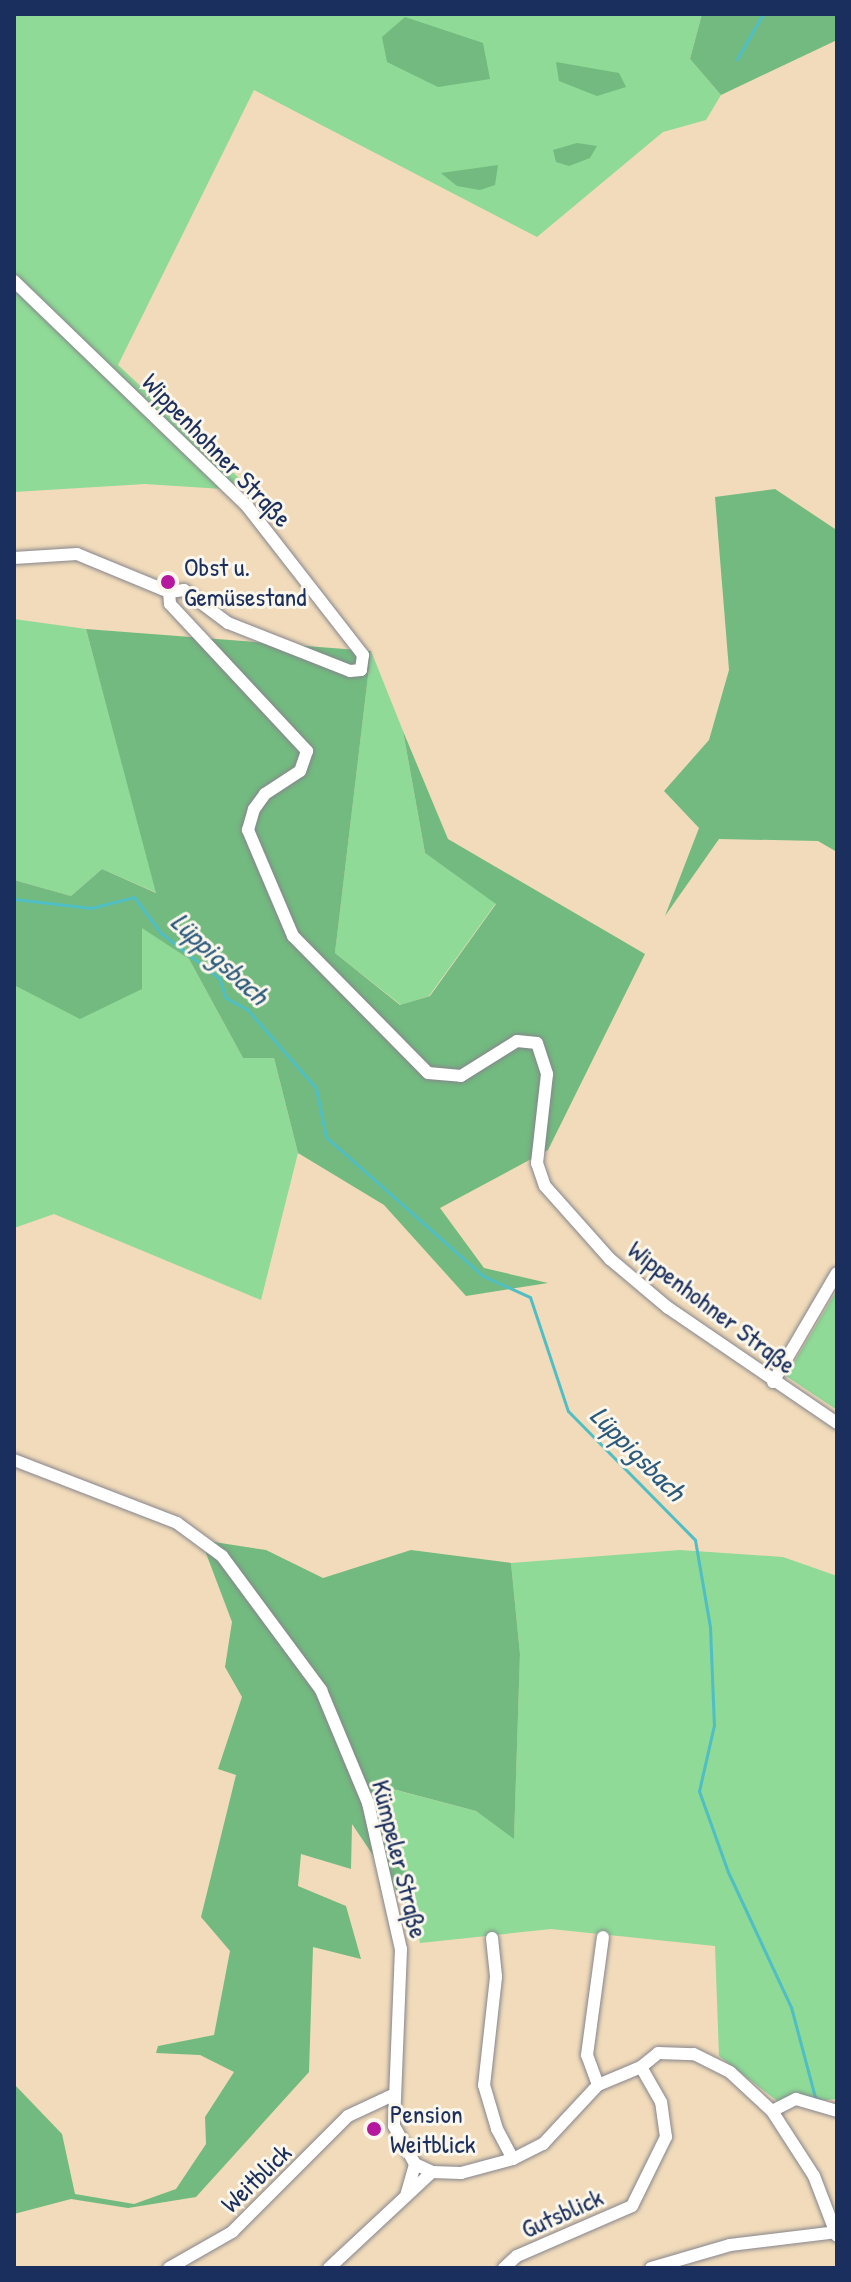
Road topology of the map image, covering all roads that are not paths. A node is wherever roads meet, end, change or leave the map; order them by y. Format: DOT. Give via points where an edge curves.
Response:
graph roads {
  1 [pos="14,281"];
  2 [pos="14,558"];
  3 [pos="169,592"];
  4 [pos="837,1273"];
  5 [pos="773,1382"];
  6 [pos="837,1423"];
  7 [pos="14,1460"];
  8 [pos="603,1937"];
  9 [pos="492,1938"];
  10 [pos="641,2067"];
  11 [pos="598,2085"];
  12 [pos="395,2094"];
  13 [pos="365,2107"];
  14 [pos="772,2111"];
  15 [pos="837,2111"];
  16 [pos="394,2113"];
  17 [pos="513,2159"];
  18 [pos="415,2164"];
  19 [pos="432,2172"];
  20 [pos="406,2196"];
  21 [pos="836,2233"];
  22 [pos="169,2268"];
  23 [pos="329,2268"];
  24 [pos="504,2268"];
  25 [pos="651,2268"];
  1 -- 3 [label="street, Wippenhohner Straße" via="247,506 361,651 363,667 350,671 228,623 184,590"];
  2 -- 3 [label="street" via="77,554"];
  3 -- 5 [label="street, Wippenhohner Straße" via="170,604 307,751 300,771 265,794 248,830 293,936 428,1073 461,1076 517,1041 537,1043 547,1074 537,1163 545,1186 638,1284"];
  4 -- 5 [label="street"];
  5 -- 6 [label="street, Wippenhohner Straße"];
  7 -- 12 [label="street, Kümpeler Straße" via="177,1523 222,1556 321,1690 368,1803 401,1949"];
  8 -- 11 [label="street" via="587,2055"];
  9 -- 17 [label="street" via="496,1977 484,2085"];
  10 -- 11 [label="street"];
  10 -- 14 [label="street" via="658,2053 694,2054 730,2072"];
  10 -- 24 [label="street, Gutsblick" via="661,2102 666,2137 632,2206 517,2256"];
  11 -- 17 [label="street" via="543,2144"];
  12 -- 13 [label="street, Weitblick"];
  12 -- 16 [label="street, Kümpeler Straße"];
  13 -- 16 [label="street"];
  13 -- 22 [label="street, Weitblick" via="348,2116 232,2232"];
  14 -- 15 [label="street" via="796,2099"];
  14 -- 21 [label="street" via="814,2176"];
  16 -- 18 [label="street, Kümpeler Straße" via="394,2126"];
  17 -- 19 [label="street" via="461,2173"];
  18 -- 19 [label="street"];
  18 -- 20 [label="street"];
  19 -- 20 [label="street"];
  20 -- 23 [label="street"];
  21 -- 25 [label="street" via="730,2245"];
}
